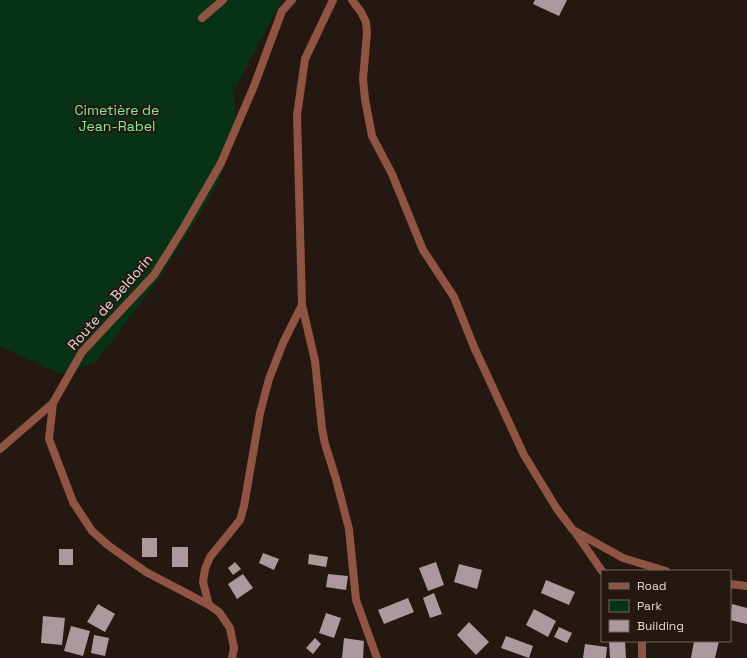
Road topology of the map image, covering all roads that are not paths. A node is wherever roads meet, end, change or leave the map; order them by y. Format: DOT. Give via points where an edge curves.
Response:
graph roads {
  1 [pos="223,0"];
  2 [pos="292,0"];
  3 [pos="333,0"];
  4 [pos="352,0"];
  5 [pos="202,18"];
  6 [pos="302,305"];
  7 [pos="53,403"];
  8 [pos="0,449"];
  9 [pos="573,530"];
  10 [pos="601,570"];
  11 [pos="663,570"];
  12 [pos="731,584"];
  13 [pos="747,586"];
  14 [pos="209,605"];
  15 [pos="642,642"];
  16 [pos="232,658"];
  17 [pos="377,658"];
  18 [pos="642,658"];
  1 -- 5 [label="street"];
  2 -- 7 [label="street, Route de Beldorin" via="282,11 221,163 184,227 154,275 82,352"];
  3 -- 6 [label="street" via="305,58 297,114"];
  4 -- 9 [label="street" via="366,22 363,79 372,136 392,174 423,250 454,297 524,455"];
  6 -- 14 [label="street" via="269,379 240,520 210,557 205,569 203,582"];
  6 -- 17 [label="street" via="315,361 325,444 349,529 356,600"];
  7 -- 8 [label="street"];
  7 -- 14 [label="street, Route de Beldorin" via="49,439 73,502 92,531 146,572"];
  9 -- 10 [label="street"];
  9 -- 11 [label="street" via="623,558"];
  12 -- 13 [label="street"];
  14 -- 16 [label="street, Route de Beldorin" via="219,612 230,628 234,648"];
  15 -- 18 [label="street"];
}
